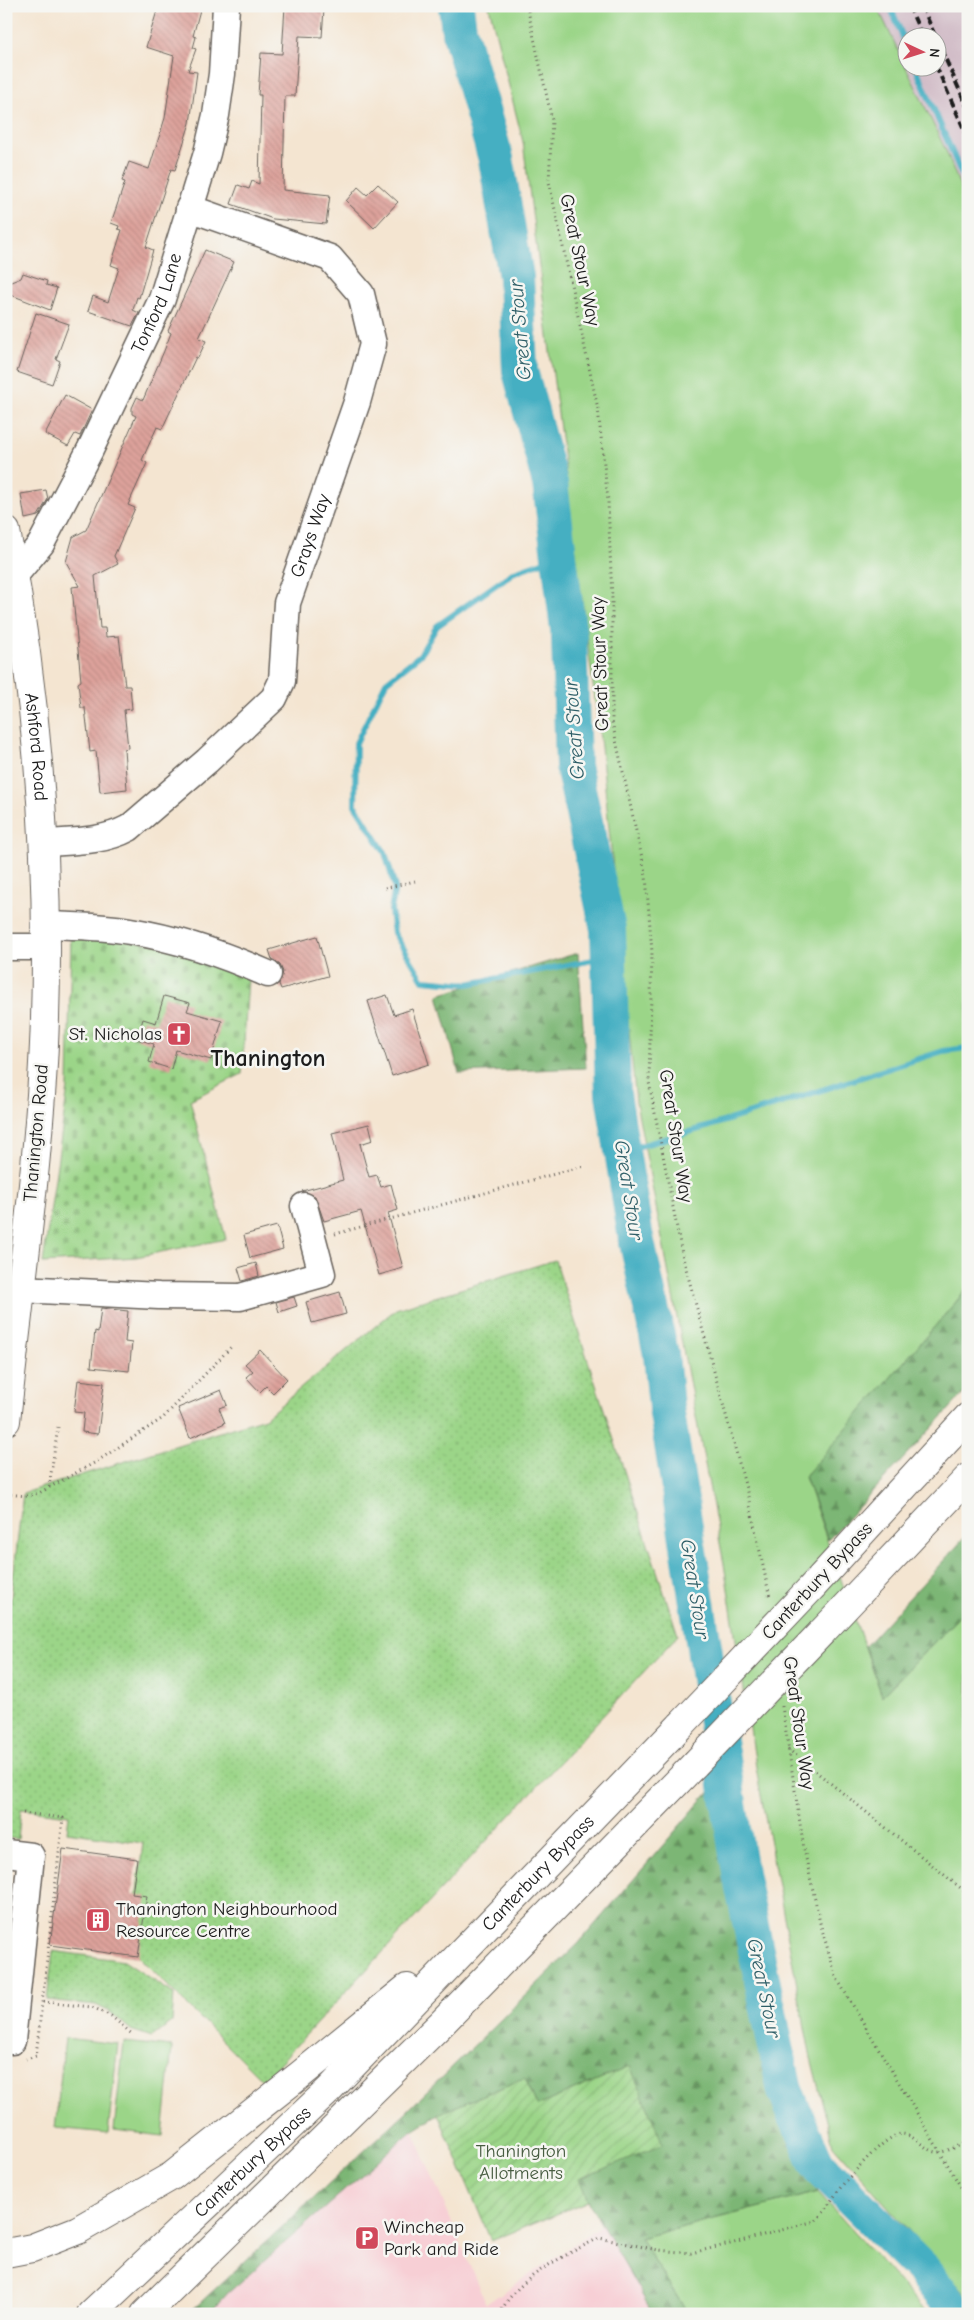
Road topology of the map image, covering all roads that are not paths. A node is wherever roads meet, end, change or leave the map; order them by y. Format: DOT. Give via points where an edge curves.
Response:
graph roads {
  1 [pos="226,6"];
  2 [pos="189,208"];
  3 [pos="6,531"];
  4 [pos="15,575"];
  5 [pos="45,844"];
  6 [pos="46,936"];
  7 [pos="6,948"];
  8 [pos="268,974"];
  9 [pos="304,1206"];
  10 [pos="20,1288"];
  11 [pos="968,1417"];
  12 [pos="6,1421"];
  13 [pos="968,1478"];
  14 [pos="6,1853"];
  15 [pos="510,1903"];
  16 [pos="12,2041"];
  17 [pos="6,2253"];
  18 [pos="91,2314"];
  19 [pos="145,2314"];
  1 -- 2 [label="street, Tonford Lane" via="216,115"];
  2 -- 4 [label="street, Tonford Lane" via="162,299 41,544"];
  2 -- 5 [label="street, Grays Way" via="330,258 361,294 373,344 357,402 287,603 282,681 274,698 207,762 129,828 107,838"];
  3 -- 4 [label="highway, Ashford Road"];
  4 -- 5 [label="highway, Ashford Road" via="38,744"];
  5 -- 6 [label="highway, Thanington Road"];
  6 -- 7 [label="street"];
  6 -- 8 [label="street" via="129,930 223,954"];
  6 -- 10 [label="highway, Thanington Road" via="39,1122"];
  9 -- 10 [label="street" via="322,1274 240,1296 159,1296"];
  10 -- 12 [label="highway, Thanington Road"];
  11 -- 15 [label="highway, Canterbury Bypass, bridge" via="813,1586"];
  13 -- 19 [label="highway, Canterbury Bypass, bridge" via="442,2023"];
  14 -- 16 [label="street" via="31,1856"];
  15 -- 17 [label="highway" via="172,2176 78,2230 32,2248"];
  15 -- 18 [label="highway, Canterbury Bypass" via="329,2090"];
}
